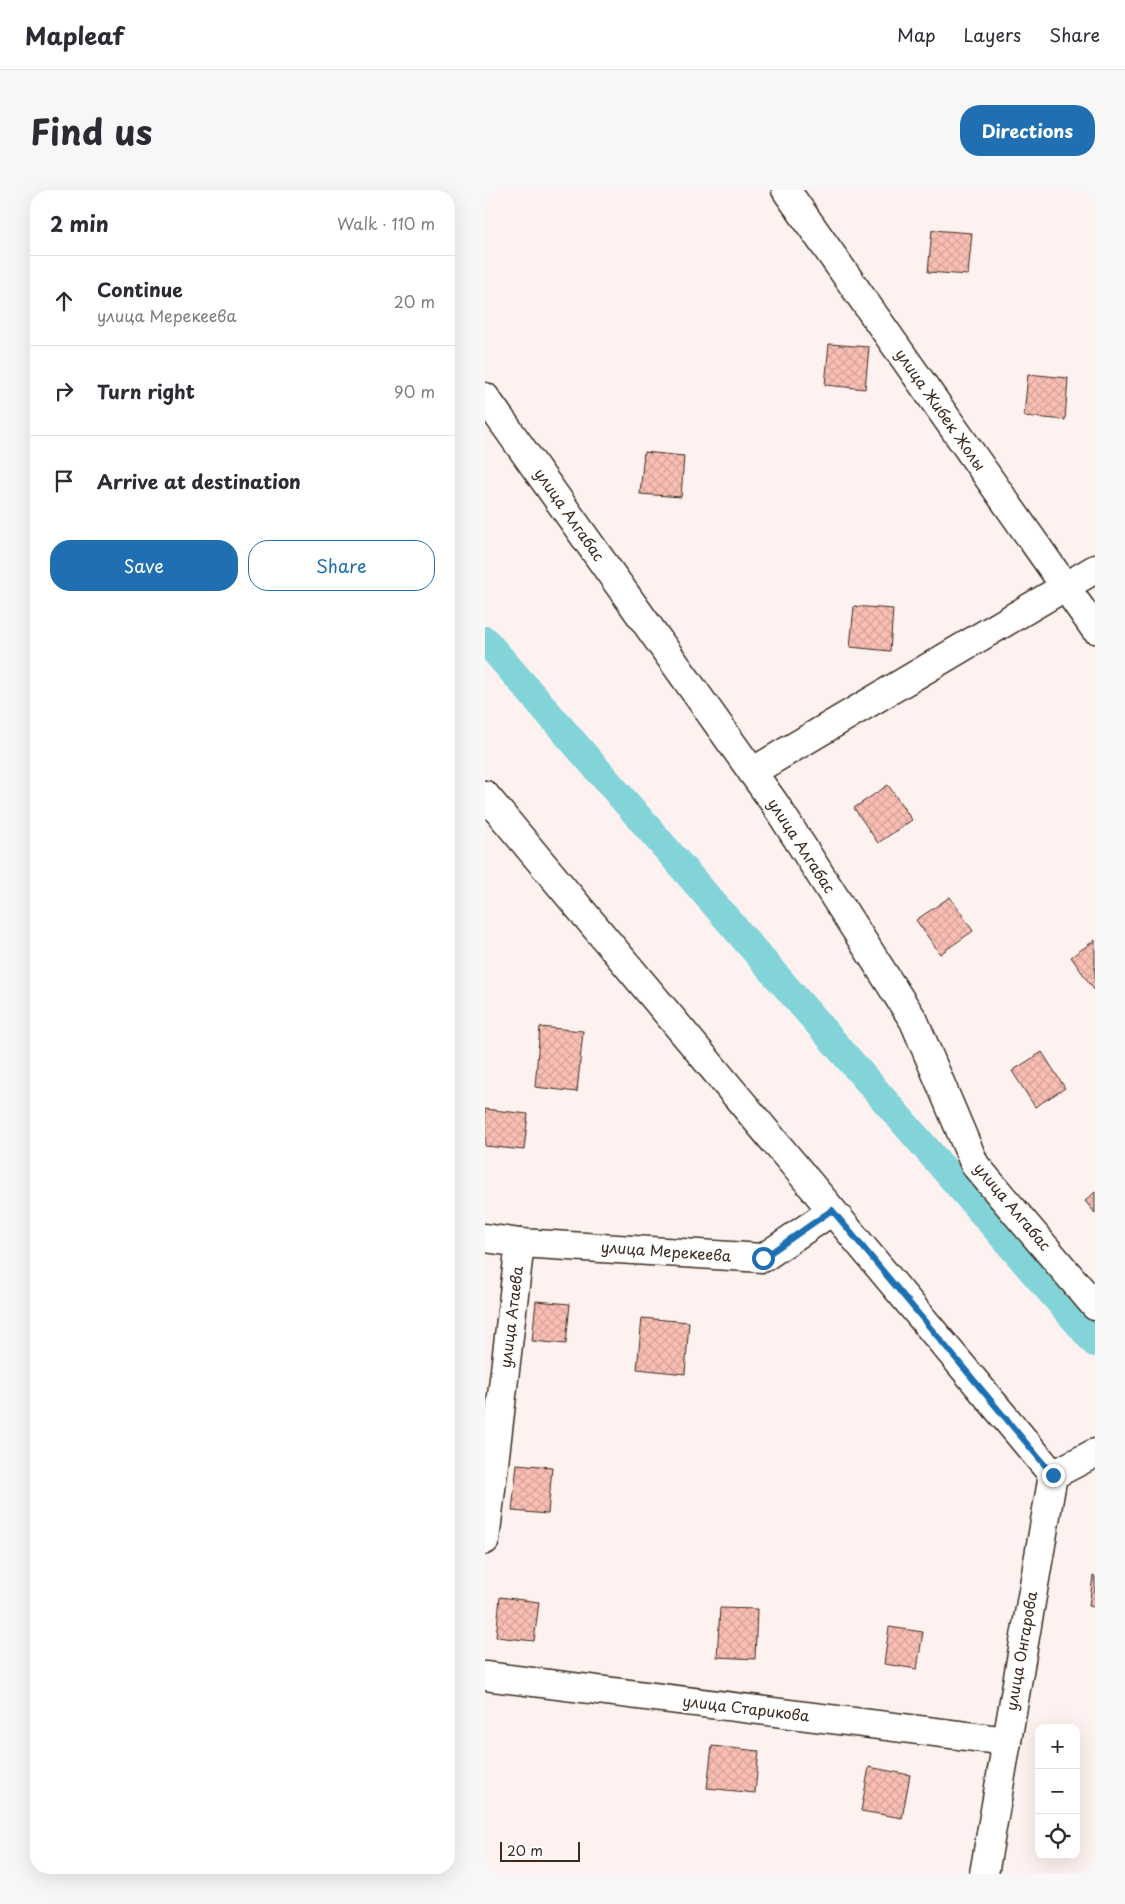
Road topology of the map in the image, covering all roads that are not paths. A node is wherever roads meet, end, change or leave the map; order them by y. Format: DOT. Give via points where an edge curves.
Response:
graph roads {
  1 [pos="785,190"];
  2 [pos="485,397"];
  3 [pos="1095,569"];
  4 [pos="1066,588"];
  5 [pos="1095,629"];
  6 [pos="752,772"];
  7 [pos="485,795"];
  8 [pos="832,1210"];
  9 [pos="485,1238"];
  10 [pos="521,1243"];
  11 [pos="1095,1306"];
  12 [pos="1095,1453"];
  13 [pos="1053,1475"];
  14 [pos="485,1540"];
  15 [pos="485,1676"];
  16 [pos="1007,1741"];
  17 [pos="984,1874"];
  1 -- 4 [label="street, улица Жибек Жолы"];
  2 -- 6 [label="street, улица Алгабас"];
  3 -- 4 [label="street"];
  4 -- 5 [label="street, улица Жибек Жолы"];
  4 -- 6 [label="street"];
  6 -- 11 [label="street, улица Алгабас" via="914,1021 975,1165"];
  7 -- 8 [label="street"];
  8 -- 10 [label="street, улица Мерекеева" via="763,1258"];
  8 -- 13 [label="street"];
  9 -- 10 [label="street, улица Мерекеева"];
  10 -- 14 [label="street, улица Атаева"];
  12 -- 13 [label="street"];
  13 -- 16 [label="street, улица Онгарова"];
  15 -- 16 [label="street, улица Старикова"];
  16 -- 17 [label="street, улица Онгарова"];
}
